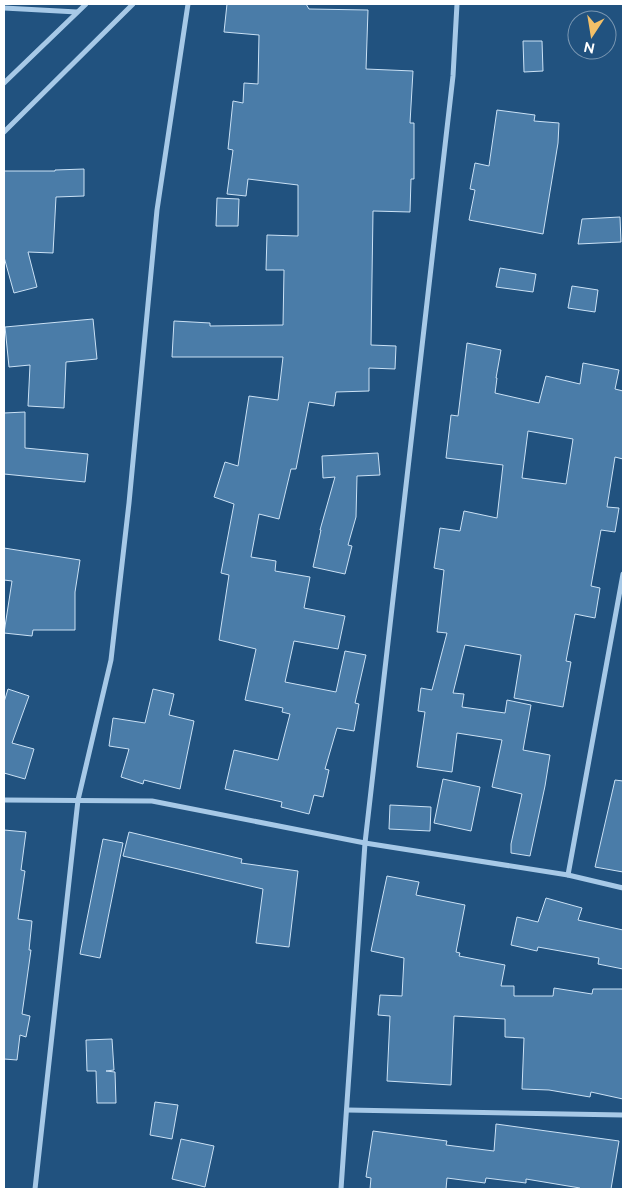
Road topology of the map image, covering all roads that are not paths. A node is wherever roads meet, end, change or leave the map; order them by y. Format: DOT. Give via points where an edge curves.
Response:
graph roads {
  1 [pos="86,4"];
  2 [pos="134,4"];
  3 [pos="188,4"];
  4 [pos="457,4"];
  5 [pos="4,8"];
  6 [pos="77,12"];
  7 [pos="4,83"];
  8 [pos="4,132"];
  9 [pos="623,574"];
  10 [pos="4,800"];
  11 [pos="78,800"];
  12 [pos="365,843"];
  13 [pos="568,874"];
  14 [pos="623,888"];
  15 [pos="347,1110"];
  16 [pos="623,1114"];
  17 [pos="35,1189"];
  18 [pos="341,1189"];
  1 -- 6 [label="street"];
  2 -- 8 [label="street"];
  3 -- 11 [label="street" via="157,210 111,660"];
  4 -- 12 [label="street" via="453,76"];
  5 -- 6 [label="street"];
  6 -- 7 [label="street"];
  9 -- 13 [label="street"];
  10 -- 11 [label="street"];
  11 -- 12 [label="street" via="152,801"];
  11 -- 17 [label="street"];
  12 -- 13 [label="street"];
  12 -- 15 [label="street"];
  13 -- 14 [label="street"];
  15 -- 16 [label="street"];
  15 -- 18 [label="street"];
}
